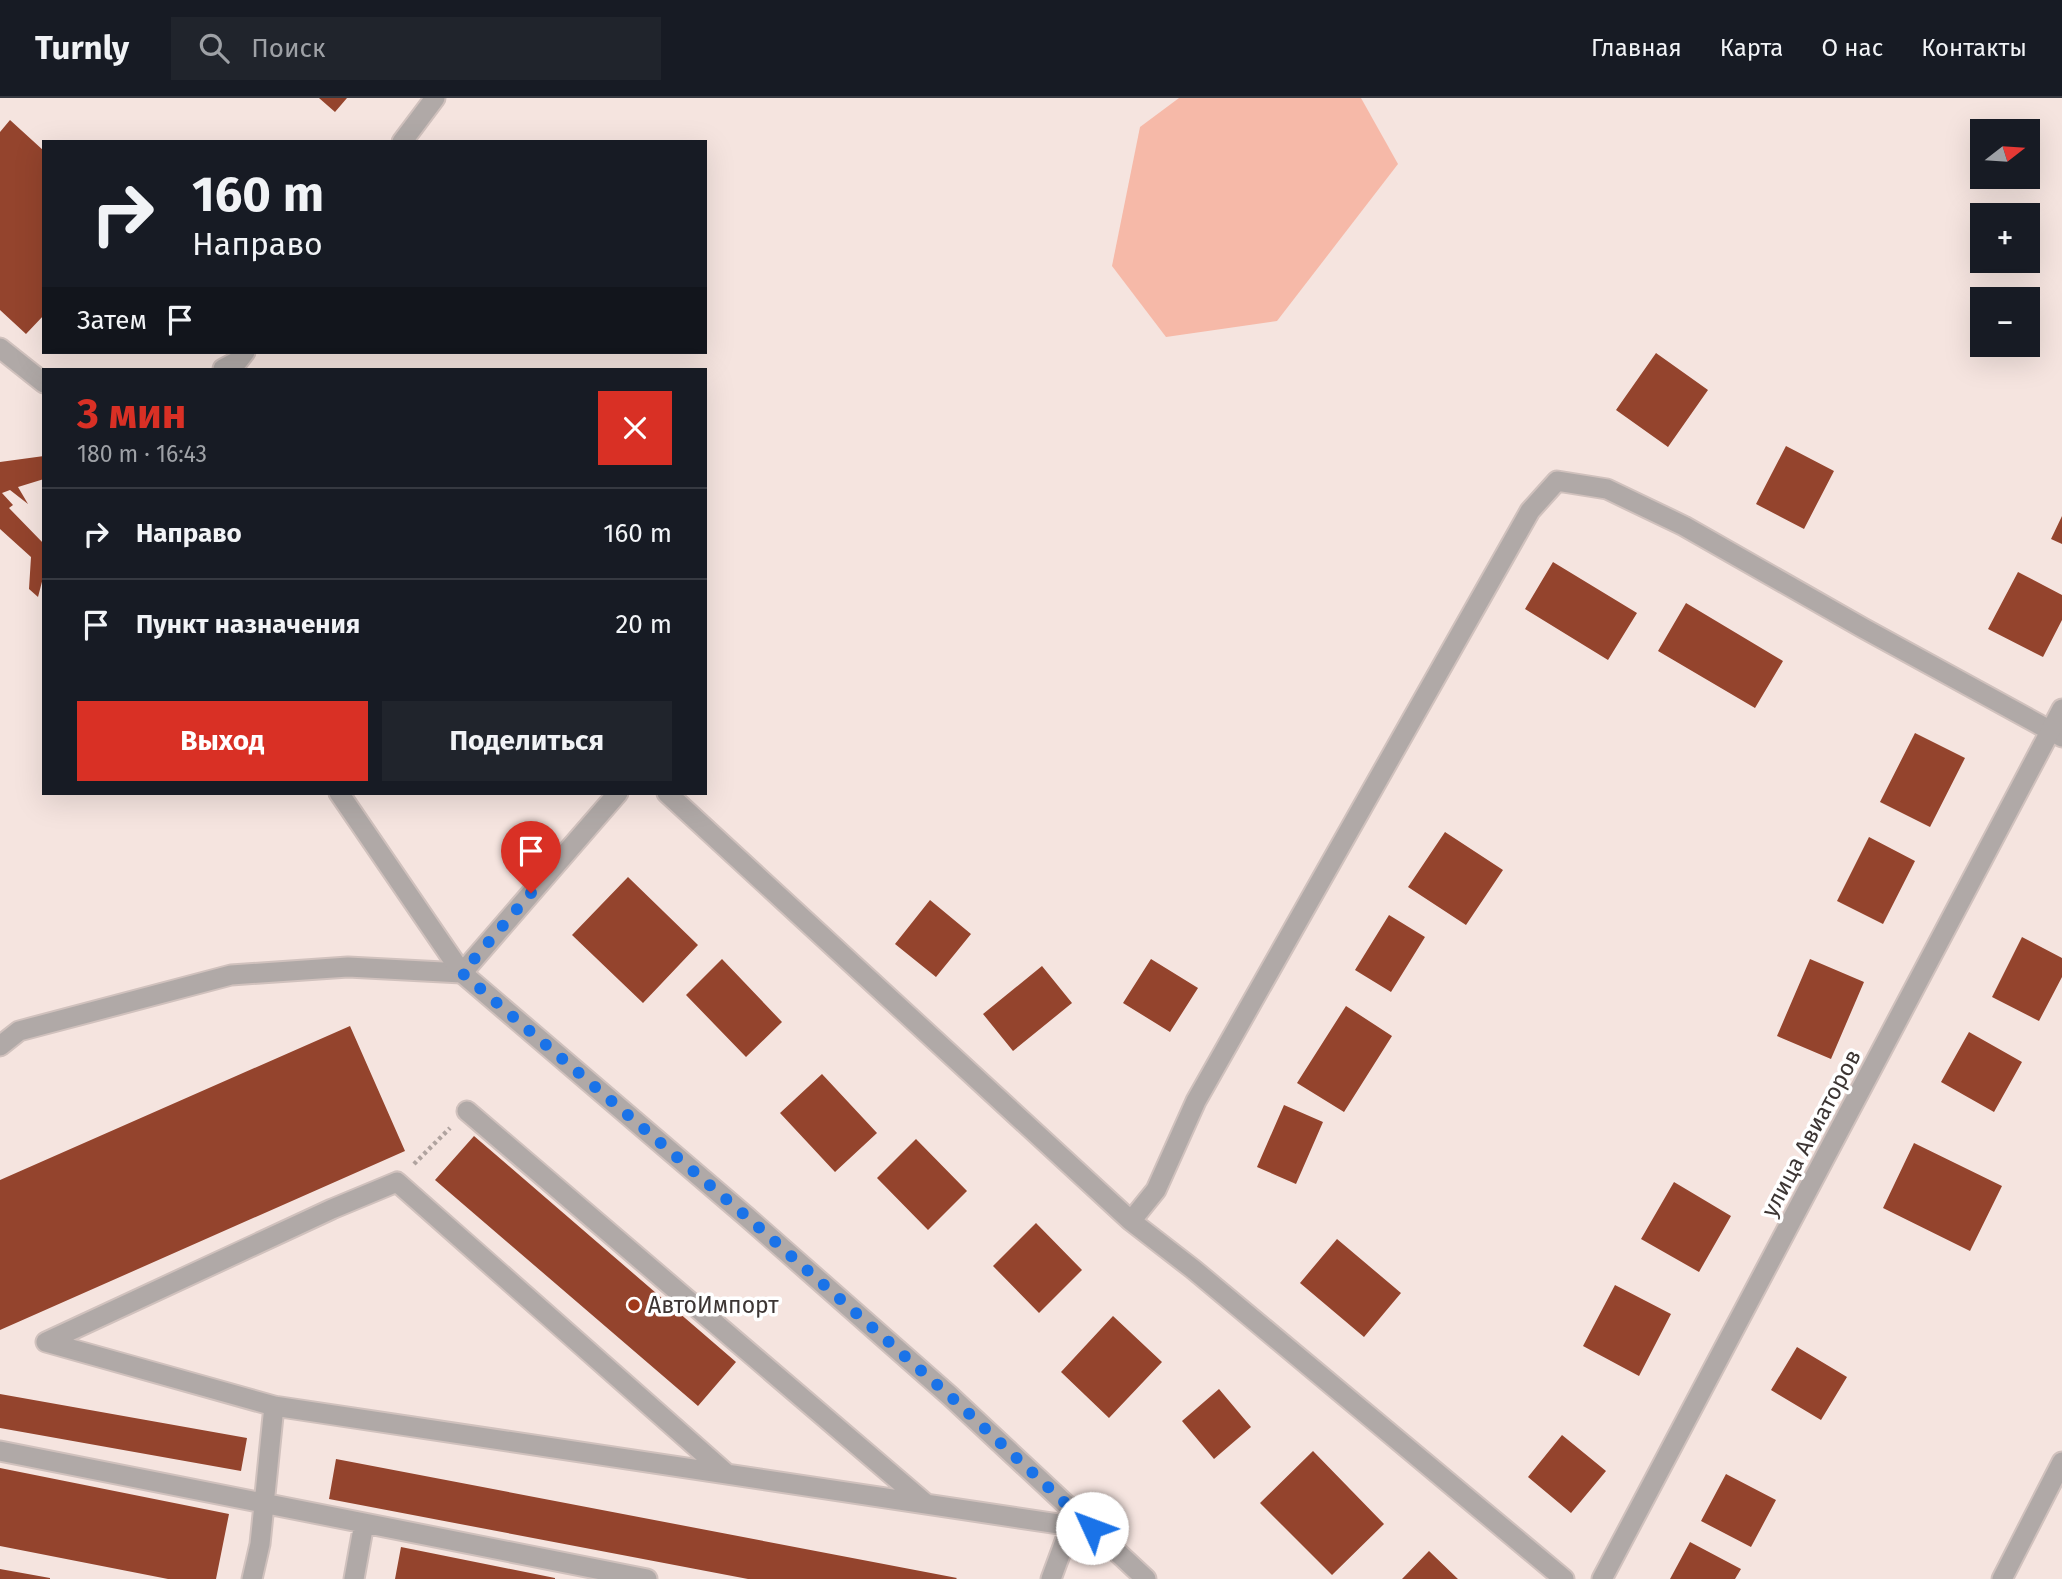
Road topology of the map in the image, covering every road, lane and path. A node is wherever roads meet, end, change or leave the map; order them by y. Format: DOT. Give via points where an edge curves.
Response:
graph roads {
  1 [pos="435,98"];
  2 [pos="404,140"];
  3 [pos="0,348"];
  4 [pos="244,354"];
  5 [pos="225,368"];
  6 [pos="42,381"];
  7 [pos="2062,709"];
  8 [pos="2057,734"];
  9 [pos="340,795"];
  10 [pos="616,795"];
  11 [pos="669,795"];
  12 [pos="462,973"];
  13 [pos="0,1046"];
  14 [pos="467,1111"];
  15 [pos="397,1182"];
  16 [pos="1131,1222"];
  17 [pos="274,1406"];
  18 [pos="0,1451"];
  19 [pos="2060,1472"];
  20 [pos="727,1474"];
  21 [pos="264,1503"];
  22 [pos="925,1503"];
  23 [pos="364,1523"];
  24 [pos="1071,1525"];
  25 [pos="1092,1528"];
  26 [pos="252,1579"];
  27 [pos="354,1579"];
  28 [pos="647,1579"];
  29 [pos="1051,1579"];
  30 [pos="1146,1579"];
  31 [pos="1564,1579"];
  32 [pos="1602,1579"];
  33 [pos="2002,1579"];
  1 -- 2 [label="street"];
  3 -- 6 [label="street"];
  4 -- 5 [label="street"];
  7 -- 8 [label="street, улица Авиаторов"];
  8 -- 16 [label="street" via="1684,526 1607,489 1557,481 1530,511 1196,1101 1156,1190"];
  8 -- 32 [label="street, улица Авиаторов"];
  9 -- 12 [label="street"];
  10 -- 12 [label="street"];
  11 -- 16 [label="street"];
  12 -- 13 [label="street" via="348,967 231,975 19,1031"];
  12 -- 25 [label="street" via="747,1217"];
  14 -- 15 [label="path"];
  14 -- 22 [label="street"];
  15 -- 17 [label="street" via="46,1342"];
  15 -- 20 [label="street"];
  16 -- 31 [label="street"];
  17 -- 20 [label="street"];
  17 -- 21 [label="street"];
  18 -- 21 [label="street"];
  19 -- 33 [label="street"];
  20 -- 22 [label="street"];
  21 -- 23 [label="street"];
  21 -- 26 [label="street"];
  22 -- 24 [label="street"];
  23 -- 27 [label="street"];
  23 -- 28 [label="street"];
  24 -- 25 [label="street"];
  24 -- 29 [label="street"];
  25 -- 30 [label="street"];
}
